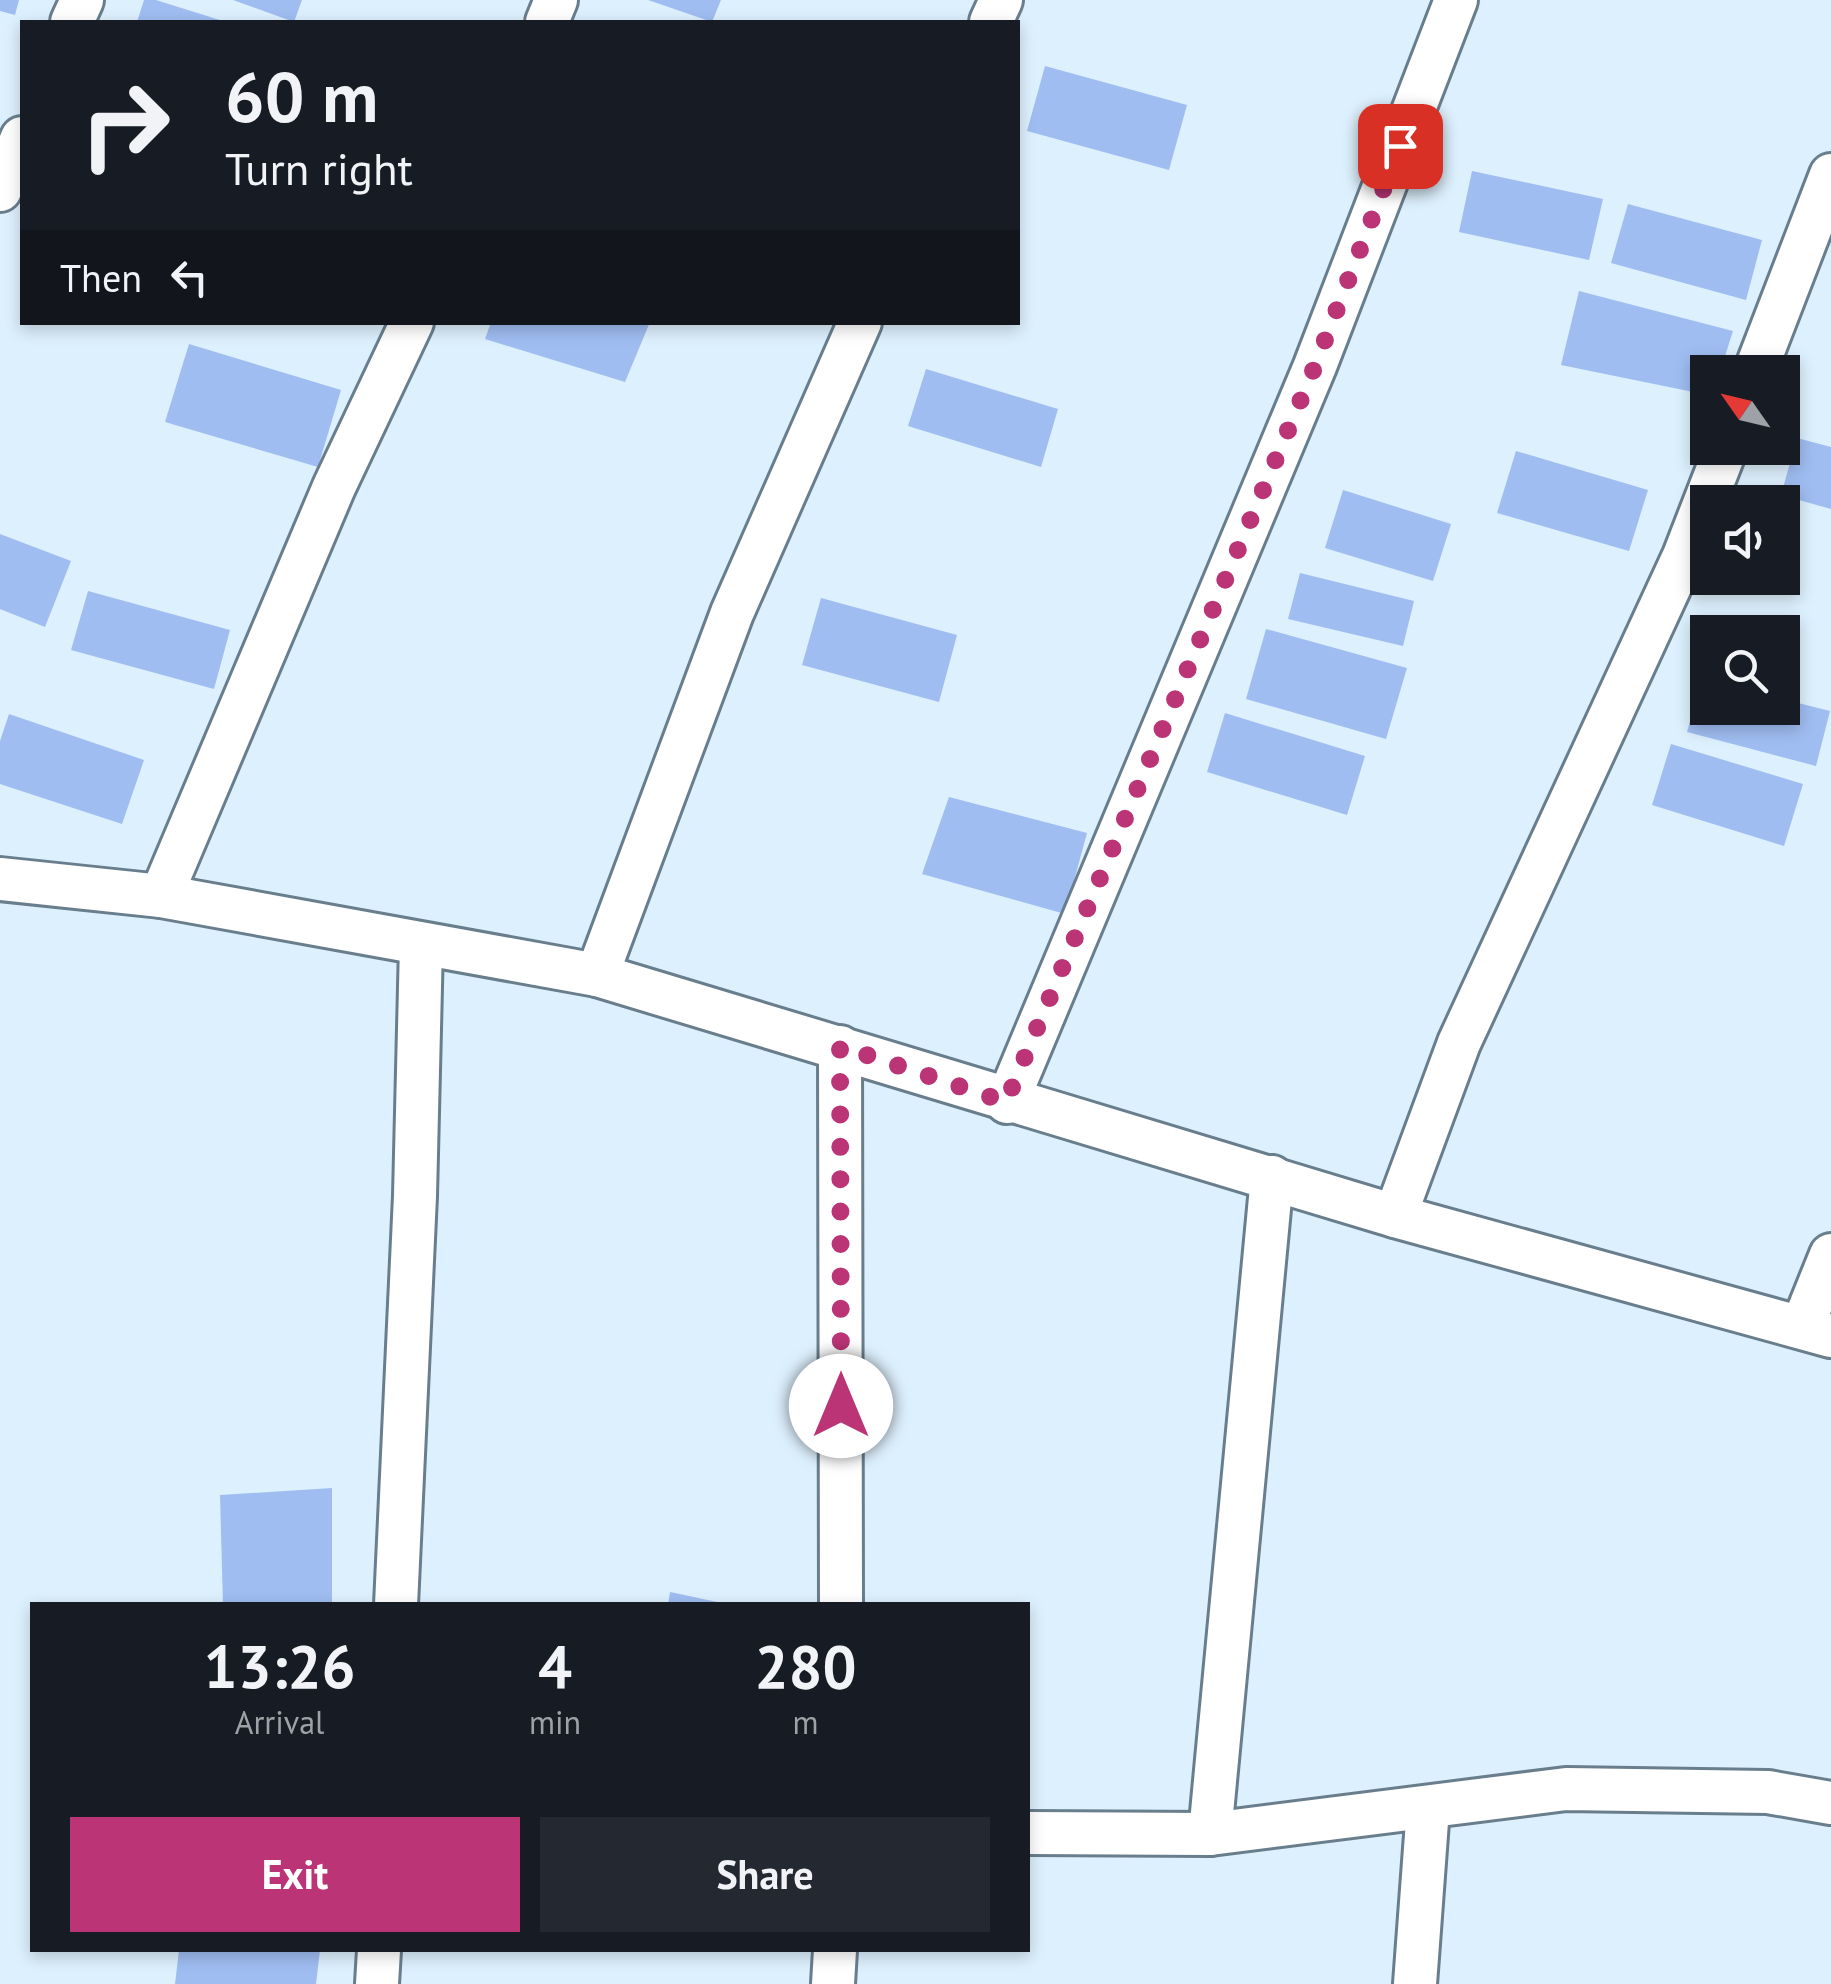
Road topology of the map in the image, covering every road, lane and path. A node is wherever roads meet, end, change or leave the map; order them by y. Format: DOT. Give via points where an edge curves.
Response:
graph roads {
  1 [pos="1456,0"];
  2 [pos="20,143"];
  3 [pos="1831,175"];
  4 [pos="0,190"];
  5 [pos="411,325"];
  6 [pos="859,325"];
  7 [pos="1761,355"];
  8 [pos="1719,465"];
  9 [pos="0,879"];
  10 [pos="160,896"];
  11 [pos="421,945"];
  12 [pos="597,975"];
  13 [pos="840,1046"];
  14 [pos="1006,1102"];
  15 [pos="1272,1176"];
  16 [pos="1395,1216"];
  17 [pos="1831,1255"];
  18 [pos="1817,1332"];
  19 [pos="396,1602"];
  20 [pos="841,1602"];
  21 [pos="1831,1804"];
  22 [pos="1428,1808"];
  23 [pos="1030,1833"];
  24 [pos="1210,1834"];
  25 [pos="379,1952"];
  26 [pos="835,1952"];
  27 [pos="377,1984"];
  28 [pos="834,1984"];
  29 [pos="1415,1984"];
  1 -- 14 [label="street" via="1315,366"];
  2 -- 4 [label="street"];
  3 -- 7 [label="street"];
  5 -- 10 [label="street"];
  6 -- 12 [label="street" via="732,614"];
  8 -- 16 [label="street" via="1684,556 1459,1044"];
  9 -- 10 [label="street"];
  10 -- 11 [label="street"];
  11 -- 12 [label="street"];
  11 -- 19 [label="street"];
  12 -- 13 [label="street"];
  13 -- 14 [label="street"];
  13 -- 20 [label="street"];
  14 -- 15 [label="street"];
  15 -- 16 [label="street"];
  15 -- 24 [label="street"];
  16 -- 18 [label="street"];
  17 -- 18 [label="street"];
  21 -- 22 [label="street" via="1768,1792 1566,1789"];
  22 -- 24 [label="street"];
  22 -- 29 [label="street"];
  23 -- 24 [label="street"];
  25 -- 27 [label="street"];
  26 -- 28 [label="street"];
}
